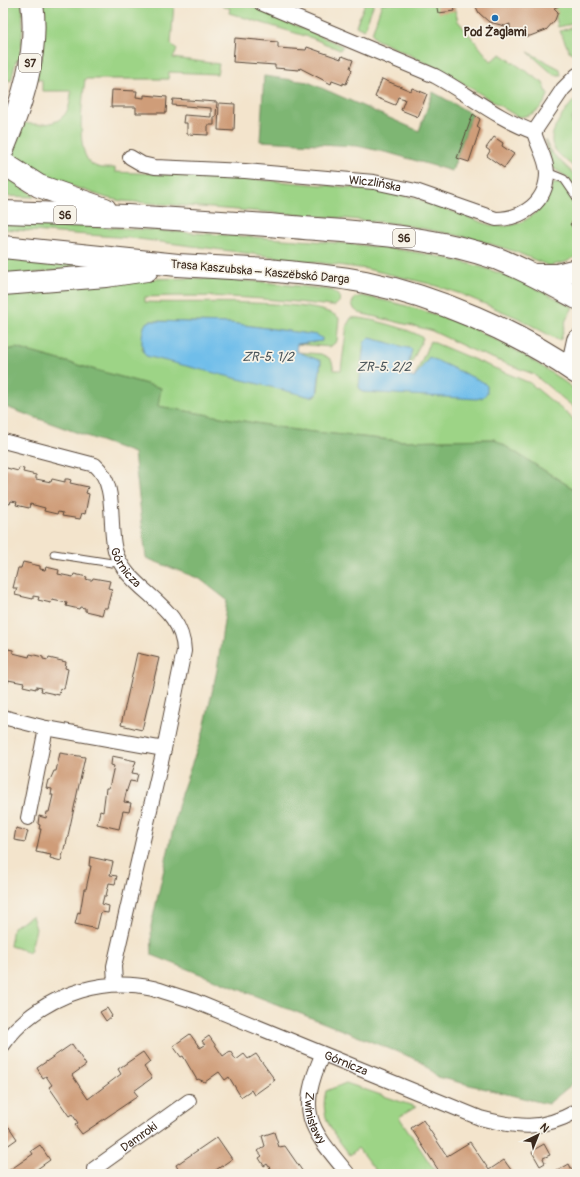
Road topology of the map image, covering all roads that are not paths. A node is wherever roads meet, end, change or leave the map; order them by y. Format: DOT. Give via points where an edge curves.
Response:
graph roads {
  1 [pos="32,3"];
  2 [pos="261,3"];
  3 [pos="577,75"];
  4 [pos="534,132"];
  5 [pos="3,149"];
  6 [pos="130,157"];
  7 [pos="3,163"];
  8 [pos="547,172"];
  9 [pos="577,198"];
  10 [pos="3,212"];
  11 [pos="127,216"];
  12 [pos="3,247"];
  13 [pos="178,265"];
  14 [pos="577,270"];
  15 [pos="535,275"];
  16 [pos="3,284"];
  17 [pos="577,298"];
  18 [pos="577,340"];
  19 [pos="574,370"];
  20 [pos="3,442"];
  21 [pos="54,554"];
  22 [pos="118,561"];
  23 [pos="3,717"];
  24 [pos="46,728"];
  25 [pos="164,749"];
  26 [pos="28,818"];
  27 [pos="115,984"];
  28 [pos="3,1045"];
  29 [pos="322,1055"];
  30 [pos="189,1101"];
  31 [pos="577,1111"];
  32 [pos="97,1174"];
  33 [pos="348,1174"];
  1 -- 5 [label="main road, S7" via="32,48 29,70 22,102"];
  2 -- 4 [label="street" via="434,76 461,90 513,124"];
  3 -- 4 [label="street" via="563,89"];
  4 -- 8 [label="street, Wiczlińska"];
  6 -- 8 [label="street, Wiczlińska" via="142,164 155,167 245,171 374,182 416,191 496,219 518,217 533,207 544,191"];
  7 -- 11 [label="main road" via="39,186"];
  8 -- 9 [label="lane" via="564,179"];
  10 -- 11 [label="main road, S6"];
  11 -- 15 [label="main road, S6" via="390,236 497,259"];
  12 -- 13 [label="main road, Trasa Kaszubska – Kaszëbskô Darga"];
  13 -- 16 [label="main road" via="106,276"];
  13 -- 19 [label="main road, Trasa Kaszubska – Kaszëbskô Darga" via="268,270 365,282 419,297 473,317 539,349"];
  14 -- 15 [label="main road" via="557,275"];
  15 -- 17 [label="main road, S6"];
  18 -- 19 [label="main road"];
  20 -- 22 [label="street, Górnicza" via="95,465 103,472 108,484 114,549"];
  21 -- 22 [label="lane" via="112,563"];
  22 -- 25 [label="street, Górnicza" via="172,617 184,640 183,657"];
  23 -- 24 [label="street"];
  24 -- 25 [label="street"];
  24 -- 26 [label="street"];
  25 -- 27 [label="street, Górnicza" via="114,966"];
  27 -- 28 [label="street, Górnicza" via="96,986 71,994 41,1008 18,1026"];
  27 -- 29 [label="street, Górnicza" via="152,988 194,1002"];
  29 -- 31 [label="street, Górnicza" via="480,1118 508,1125 521,1127 547,1124"];
  29 -- 33 [label="street, Zwinisławy" via="310,1086 308,1109 319,1137"];
  30 -- 32 [label="street, Damroki" via="94,1169"];
}
